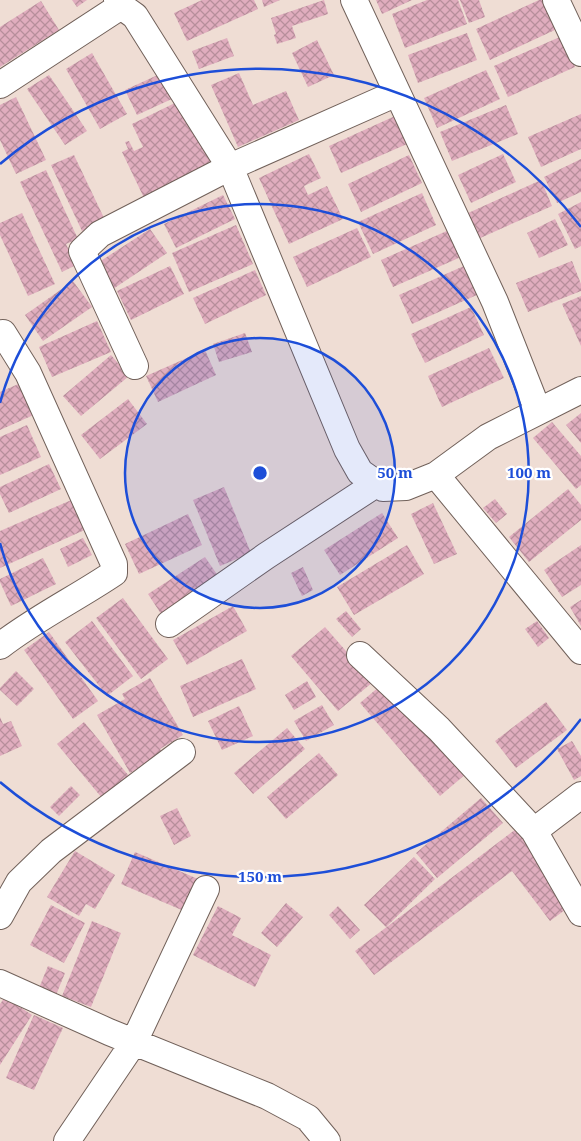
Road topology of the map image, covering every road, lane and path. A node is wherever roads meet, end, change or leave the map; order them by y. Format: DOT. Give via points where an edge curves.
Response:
graph roads {
  1 [pos="354,0"];
  2 [pos="119,3"];
  3 [pos="566,4"];
  4 [pos="581,53"];
  5 [pos="0,85"];
  6 [pos="397,93"];
  7 [pos="230,167"];
  8 [pos="3,333"];
  9 [pos="135,366"];
  10 [pos="581,390"];
  11 [pos="538,411"];
  12 [pos="436,475"];
  13 [pos="376,484"];
  14 [pos="169,624"];
  15 [pos="3,638"];
  16 [pos="581,651"];
  17 [pos="360,655"];
  18 [pos="182,752"];
  19 [pos="581,796"];
  20 [pos="534,831"];
  21 [pos="206,889"];
  22 [pos="581,913"];
  23 [pos="0,916"];
  24 [pos="0,983"];
  25 [pos="134,1042"];
  26 [pos="67,1141"];
  27 [pos="327,1141"];
  1 -- 6 [label="street"];
  2 -- 5 [label="street"];
  2 -- 7 [label="street" via="135,16"];
  3 -- 4 [label="street"];
  6 -- 7 [label="street"];
  6 -- 11 [label="street" via="495,302"];
  7 -- 9 [label="street" via="100,234 82,251"];
  7 -- 13 [label="street" via="347,449 360,472"];
  8 -- 15 [label="street" via="28,373 114,564 114,573"];
  10 -- 11 [label="street"];
  11 -- 12 [label="street" via="488,437"];
  12 -- 13 [label="street" via="406,487 383,488"];
  12 -- 16 [label="street"];
  13 -- 14 [label="street"];
  17 -- 20 [label="street" via="439,728"];
  18 -- 23 [label="street" via="51,851 19,882"];
  19 -- 20 [label="street"];
  20 -- 22 [label="street"];
  21 -- 25 [label="street"];
  24 -- 25 [label="street"];
  25 -- 26 [label="street"];
  25 -- 27 [label="street" via="267,1096 308,1118"];
}
